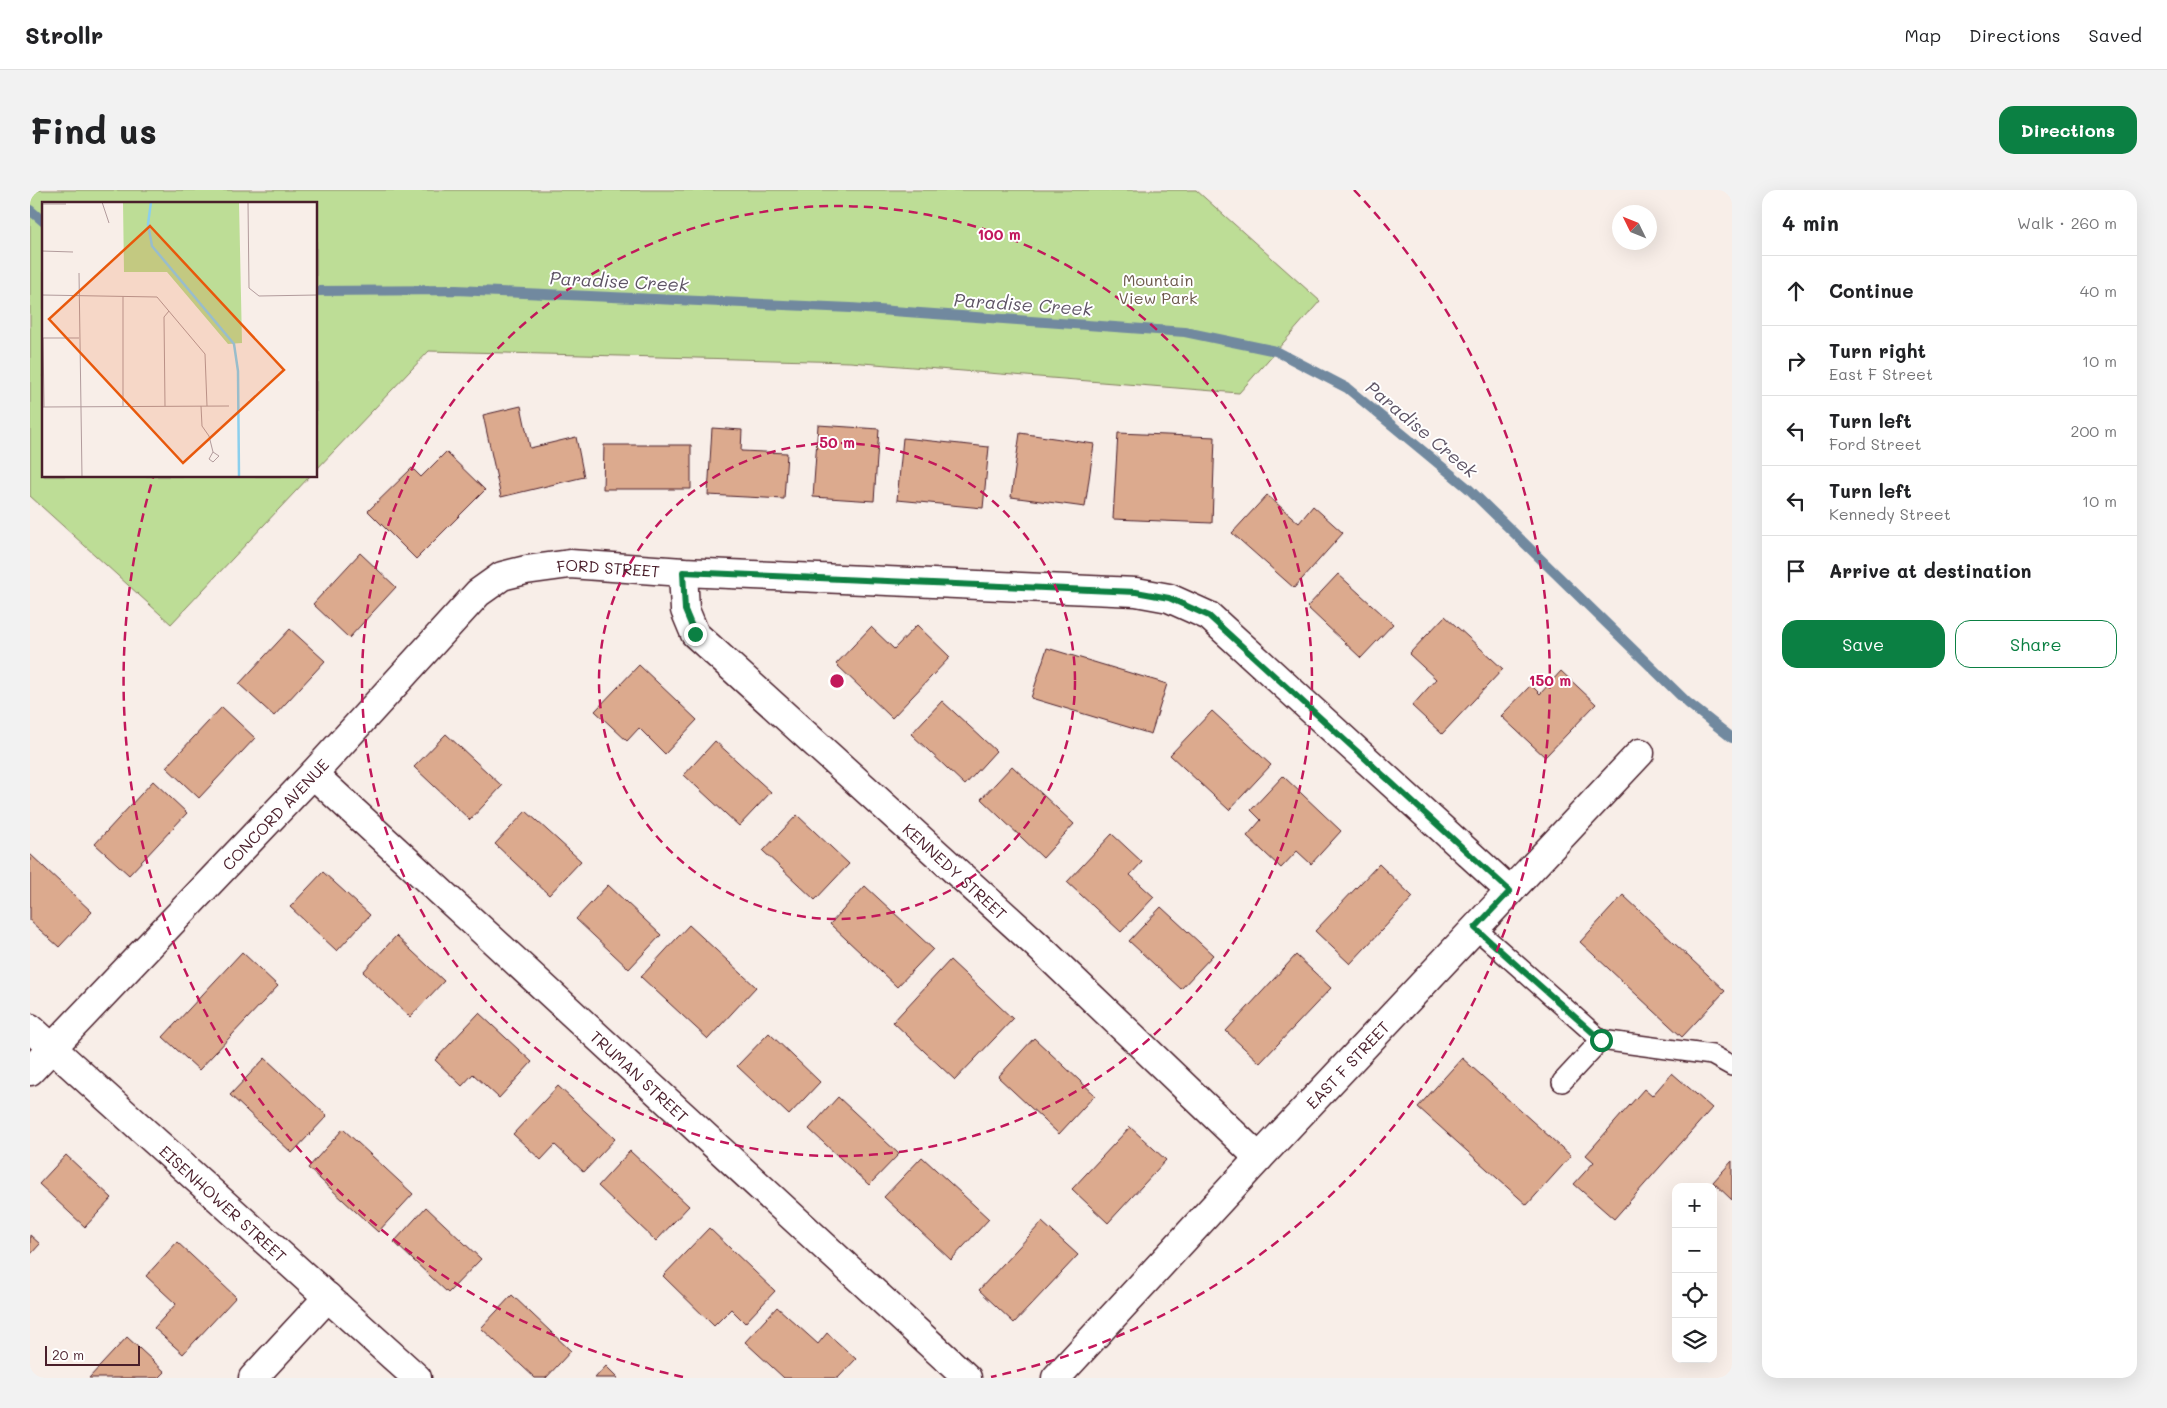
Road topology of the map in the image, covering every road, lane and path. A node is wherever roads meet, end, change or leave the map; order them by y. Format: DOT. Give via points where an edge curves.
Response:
graph roads {
  1 [pos="526,570"];
  2 [pos="683,572"];
  3 [pos="1640,753"];
  4 [pos="313,774"];
  5 [pos="1510,891"];
  6 [pos="1475,928"];
  7 [pos="30,1028"];
  8 [pos="1601,1040"];
  9 [pos="52,1048"];
  10 [pos="1732,1066"];
  11 [pos="30,1071"];
  12 [pos="1562,1082"];
  13 [pos="1259,1158"];
  14 [pos="328,1297"];
  15 [pos="253,1378"];
  16 [pos="418,1378"];
  17 [pos="967,1378"];
  18 [pos="1056,1378"];
  1 -- 2 [label="street, FORD STREET" via="570,564"];
  1 -- 4 [label="street, CONCORD AVENUE" via="502,576 478,593"];
  2 -- 5 [label="street, FORD STREET" via="1136,592 1169,598 1209,616"];
  2 -- 13 [label="street, KENNEDY STREET" via="685,610 695,634 1037,945"];
  3 -- 5 [label="street, EAST F STREET"];
  4 -- 9 [label="street, CONCORD AVENUE"];
  4 -- 17 [label="street, TRUMAN STREET"];
  5 -- 6 [label="street, EAST F STREET"];
  6 -- 8 [label="lane"];
  6 -- 13 [label="street, EAST F STREET"];
  7 -- 9 [label="street, EISENHOWER STREET"];
  8 -- 10 [label="lane" via="1712,1055"];
  8 -- 12 [label="lane"];
  9 -- 11 [label="street, CONCORD AVENUE"];
  9 -- 14 [label="street, EISENHOWER STREET"];
  13 -- 18 [label="street, EAST F STREET"];
  14 -- 15 [label="street"];
  14 -- 16 [label="street, EISENHOWER STREET"];
}
